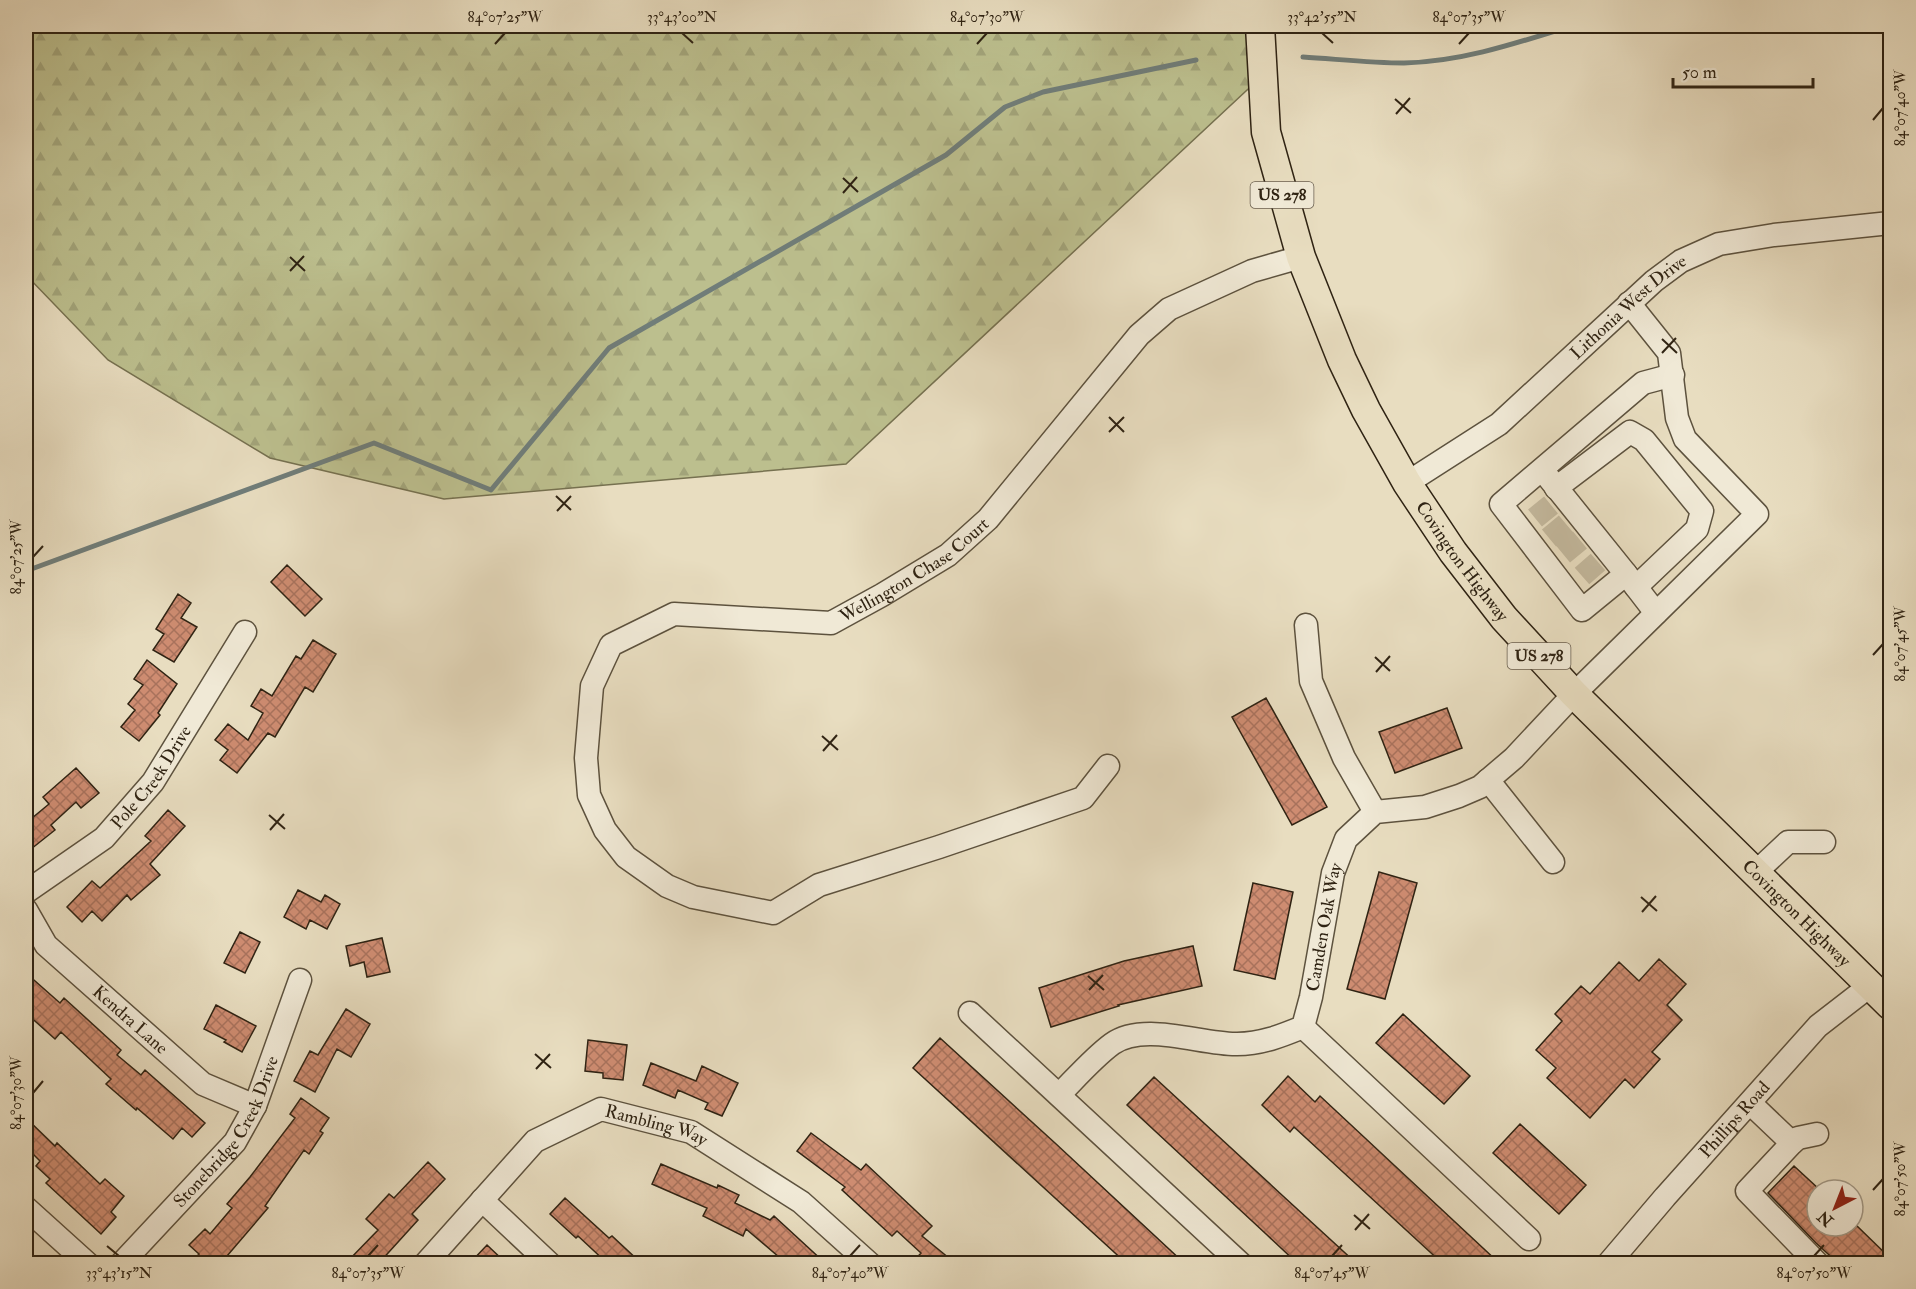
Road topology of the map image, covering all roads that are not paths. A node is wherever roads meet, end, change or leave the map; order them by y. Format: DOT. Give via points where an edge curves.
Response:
graph roads {
  1 [pos="1260,26"];
  2 [pos="1890,223"];
  3 [pos="1301,257"];
  4 [pos="1629,303"];
  5 [pos="1673,375"];
  6 [pos="1541,470"];
  7 [pos="1407,483"];
  8 [pos="1545,507"];
  9 [pos="1564,539"];
  10 [pos="1589,570"];
  11 [pos="1631,581"];
  12 [pos="1656,613"];
  13 [pos="1306,625"];
  14 [pos="244,632"];
  15 [pos="1574,694"];
  16 [pos="1108,766"];
  17 [pos="1488,780"];
  18 [pos="1375,812"];
  19 [pos="1824,842"];
  20 [pos="1553,862"];
  21 [pos="1756,872"];
  22 [pos="26,892"];
  23 [pos="26,910"];
  24 [pos="300,980"];
  25 [pos="1881,995"];
  26 [pos="970,1013"];
  27 [pos="1303,1027"];
  28 [pos="1059,1095"];
  29 [pos="1750,1103"];
  30 [pos="255,1106"];
  31 [pos="1817,1134"];
  32 [pos="1792,1143"];
  33 [pos="482,1200"];
  34 [pos="26,1208"];
  35 [pos="1529,1239"];
  36 [pos="88,1263"];
  37 [pos="121,1263"];
  38 [pos="425,1263"];
  39 [pos="550,1263"];
  40 [pos="870,1263"];
  41 [pos="1241,1263"];
  42 [pos="1608,1263"];
  43 [pos="1818,1263"];
  1 -- 3 [label="main road, Covington Highway / US 278" via="1266,132"];
  2 -- 4 [label="street, Lithonia West Drive" via="1719,244 1681,261"];
  3 -- 7 [label="main road, Covington Highway / US 278" via="1342,360"];
  3 -- 16 [label="street, Wellington Chase Court" via="1252,271 1169,309 1139,335 988,519 948,555 882,595 831,623 674,614 611,645 592,686 586,758 589,795 606,830 626,857 667,886 693,897 773,913 819,885 1083,798"];
  4 -- 5 [label="street" via="1669,352"];
  4 -- 7 [label="street, Lithonia West Drive" via="1499,424"];
  5 -- 6 [label="street" via="1643,383"];
  5 -- 12 [label="street" via="1677,418 1685,439 1757,514"];
  6 -- 8 [label="street"];
  6 -- 8 [label="street" via="1501,504"];
  7 -- 15 [label="main road, Covington Highway / US 278" via="1504,618"];
  8 -- 9 [label="street"];
  8 -- 9 [label="street"];
  8 -- 11 [label="street" via="1630,432 1644,440 1702,511 1697,529"];
  9 -- 10 [label="street"];
  9 -- 10 [label="street"];
  10 -- 11 [label="street"];
  10 -- 11 [label="street" via="1582,610"];
  11 -- 12 [label="street"];
  12 -- 15 [label="street"];
  13 -- 18 [label="street" via="1311,681 1344,758"];
  14 -- 22 [label="street, Pole Creek Drive" via="153,782 104,838"];
  15 -- 17 [label="street"];
  15 -- 21 [label="main road, Covington Highway / US 278"];
  17 -- 18 [label="street" via="1459,796 1425,807"];
  17 -- 20 [label="street"];
  18 -- 27 [label="street, Camden Oak Way" via="1346,839 1333,873"];
  19 -- 21 [label="street" via="1788,842"];
  21 -- 25 [label="main road, Covington Highway / US 278"];
  23 -- 30 [label="street, Kendra Lane" via="46,945 203,1084"];
  24 -- 30 [label="street, Stonebridge Creek Drive"];
  25 -- 29 [label="street, Phillips Road" via="1818,1026"];
  26 -- 28 [label="street"];
  27 -- 28 [label="street" via="1266,1042 1235,1045 1179,1035 1130,1036 1112,1044"];
  27 -- 35 [label="street"];
  28 -- 41 [label="street"];
  29 -- 32 [label="street"];
  29 -- 42 [label="street, Phillips Road"];
  30 -- 37 [label="street, Stonebridge Creek Drive" via="235,1142"];
  31 -- 32 [label="street"];
  32 -- 43 [label="street" via="1747,1191"];
  33 -- 38 [label="street, Rambling Way"];
  33 -- 39 [label="street"];
  33 -- 40 [label="street, Rambling Way" via="535,1141 600,1109 691,1132 801,1202"];
  34 -- 36 [label="street"];
}
